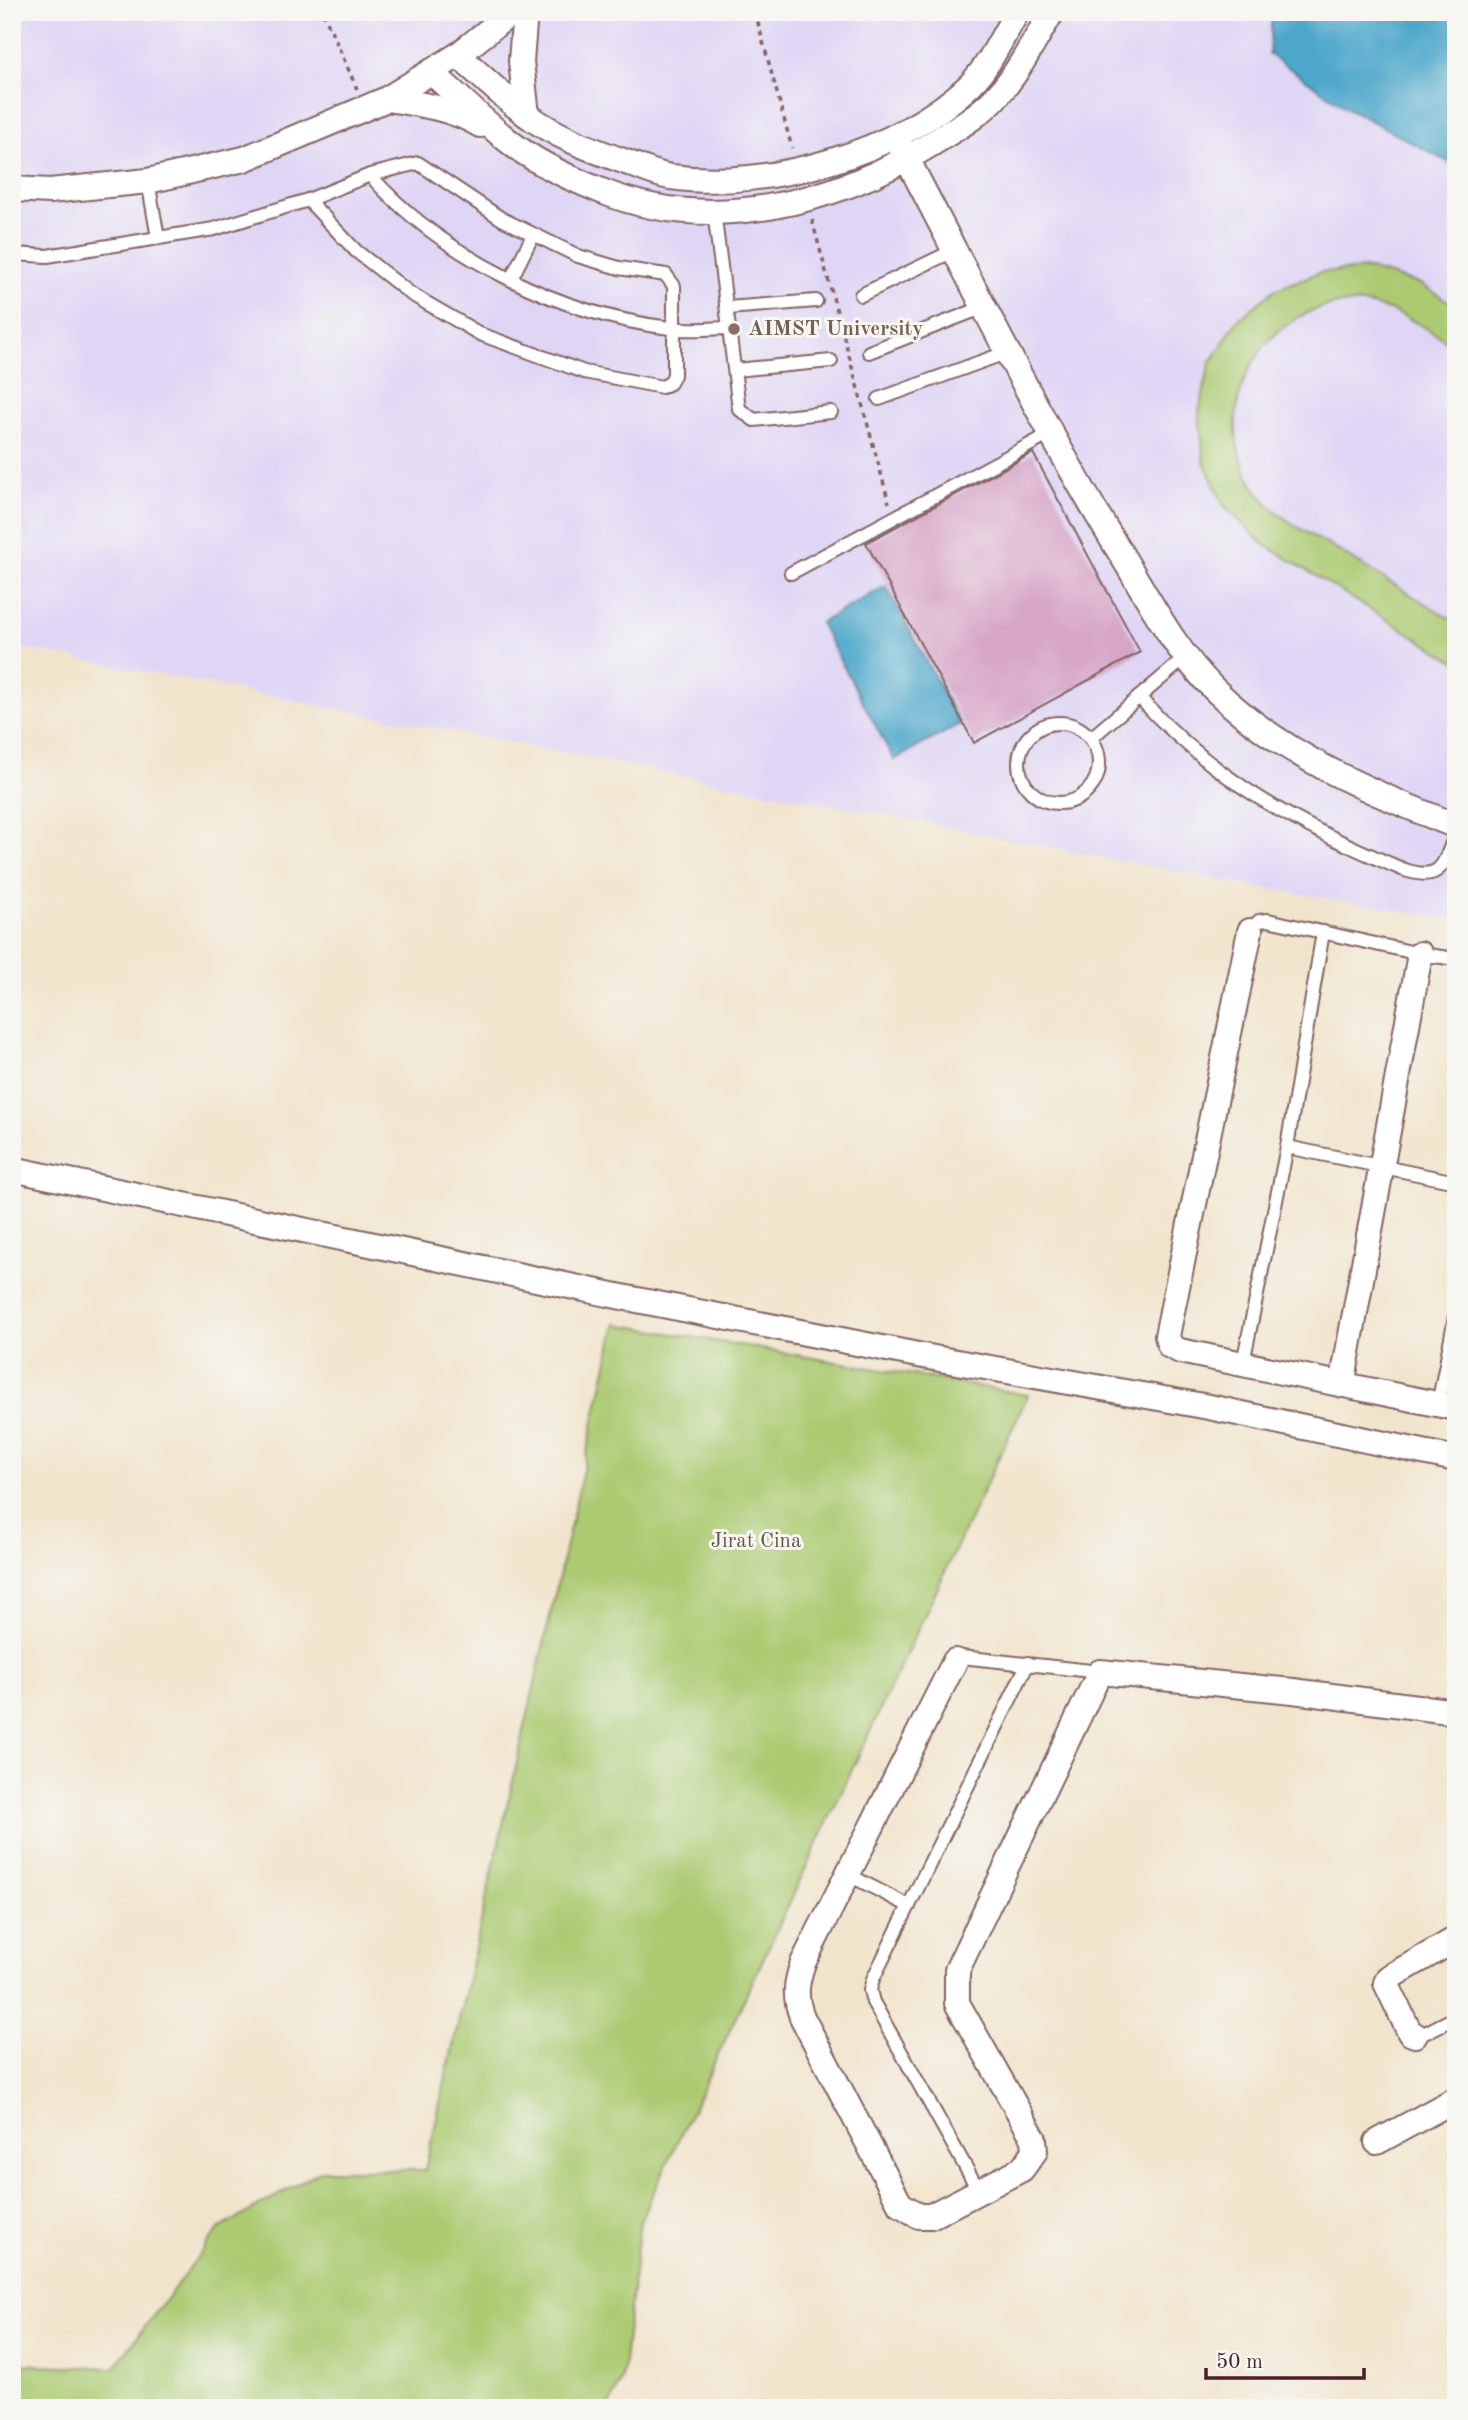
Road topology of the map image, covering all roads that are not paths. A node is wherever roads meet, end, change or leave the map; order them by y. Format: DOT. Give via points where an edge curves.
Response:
graph roads {
  1 [pos="512,12"];
  2 [pos="525,12"];
  3 [pos="1017,12"];
  4 [pos="1052,12"];
  5 [pos="458,55"];
  6 [pos="431,72"];
  7 [pos="376,103"];
  8 [pos="527,116"];
  9 [pos="895,136"];
  10 [pos="508,141"];
  11 [pos="907,159"];
  12 [pos="370,176"];
  13 [pos="148,181"];
  14 [pos="12,189"];
  15 [pos="308,200"];
  16 [pos="714,212"];
  17 [pos="533,235"];
  18 [pos="158,238"];
  19 [pos="955,250"];
  20 [pos="12,254"];
  21 [pos="511,279"];
  22 [pos="860,295"];
  23 [pos="816,301"];
  24 [pos="984,307"];
  25 [pos="728,308"];
  26 [pos="729,328"];
  27 [pos="672,329"];
  28 [pos="869,352"];
  29 [pos="1008,352"];
  30 [pos="831,362"];
  31 [pos="735,370"];
  32 [pos="879,399"];
  33 [pos="831,412"];
  34 [pos="1050,434"];
  35 [pos="791,573"];
  36 [pos="1185,658"];
  37 [pos="1139,697"];
  38 [pos="1091,738"];
  39 [pos="1456,826"];
  40 [pos="1456,833"];
  41 [pos="1250,931"];
  42 [pos="1323,932"];
  43 [pos="1420,954"];
  44 [pos="1456,958"];
  45 [pos="1287,1147"];
  46 [pos="1382,1167"];
  47 [pos="12,1169"];
  48 [pos="1456,1182"];
  49 [pos="1456,1312"];
  50 [pos="1243,1363"];
  51 [pos="1342,1385"];
  52 [pos="1447,1406"];
  53 [pos="1456,1459"];
  54 [pos="955,1661"];
  55 [pos="1028,1663"];
  56 [pos="1100,1672"];
  57 [pos="1456,1712"];
  58 [pos="849,1875"];
  59 [pos="909,1906"];
  60 [pos="1456,1939"];
  61 [pos="1456,2017"];
  62 [pos="1415,2035"];
  63 [pos="1456,2099"];
  64 [pos="1377,2142"];
  65 [pos="979,2190"];
  1 -- 5 [label="street"];
  2 -- 8 [label="street" via="521,61"];
  3 -- 9 [label="street" via="974,81 951,102"];
  4 -- 11 [label="street" via="996,97 974,117"];
  5 -- 6 [label="street"];
  5 -- 8 [label="street"];
  6 -- 7 [label="street"];
  6 -- 10 [label="street"];
  7 -- 10 [label="street" via="423,104 467,117"];
  7 -- 13 [label="street" via="244,159"];
  8 -- 9 [label="street" via="605,154 669,177 715,179 799,170"];
  9 -- 11 [label="street"];
  10 -- 16 [label="street" via="599,191 674,209"];
  11 -- 16 [label="street" via="807,200"];
  11 -- 19 [label="street"];
  12 -- 15 [label="lane"];
  12 -- 17 [label="lane" via="418,163"];
  12 -- 21 [label="lane" via="417,221"];
  13 -- 14 [label="street" via="50,191"];
  13 -- 18 [label="lane"];
  15 -- 18 [label="lane" via="214,229"];
  15 -- 27 [label="lane" via="356,251 411,294 480,334 540,357 584,372 662,387 674,375"];
  16 -- 25 [label="lane"];
  17 -- 21 [label="lane"];
  17 -- 27 [label="lane" via="578,256 666,275 674,286"];
  18 -- 20 [label="lane" via="47,256"];
  19 -- 22 [label="lane"];
  19 -- 24 [label="street"];
  21 -- 27 [label="lane" via="594,314"];
  23 -- 25 [label="lane"];
  24 -- 28 [label="lane"];
  24 -- 29 [label="street"];
  25 -- 26 [label="lane"];
  26 -- 27 [label="lane"];
  26 -- 31 [label="lane"];
  29 -- 32 [label="lane"];
  29 -- 34 [label="street"];
  30 -- 31 [label="lane"];
  31 -- 33 [label="lane" via="739,409 754,420"];
  34 -- 35 [label="lane"];
  34 -- 36 [label="street"];
  36 -- 37 [label="lane"];
  36 -- 39 [label="street" via="1215,690 1272,737 1326,770"];
  37 -- 38 [label="lane"];
  37 -- 40 [label="lane" via="1175,737 1245,790 1314,830 1390,864 1422,877 1435,874"];
  38 -- 38 [label="lane" via="1100,761 1099,774 1085,795 1061,804 1027,789 1019,762 1029,736 1047,725 1068,723"];
  41 -- 42 [label="lane" via="1256,923 1268,920"];
  41 -- 50 [label="street" via="1167,1336 1170,1346 1180,1351"];
  42 -- 43 [label="lane"];
  42 -- 45 [label="lane"];
  43 -- 44 [label="lane"];
  43 -- 46 [label="street"];
  45 -- 46 [label="lane"];
  45 -- 50 [label="lane"];
  46 -- 48 [label="lane"];
  46 -- 51 [label="street"];
  47 -- 53 [label="street" via="636,1300 1209,1407"];
  49 -- 52 [label="lane"];
  50 -- 51 [label="street"];
  51 -- 52 [label="street"];
  54 -- 55 [label="lane" via="961,1657"];
  54 -- 58 [label="street"];
  55 -- 56 [label="lane"];
  55 -- 59 [label="lane"];
  56 -- 57 [label="street"];
  56 -- 65 [label="street" via="957,1970 957,2003 1034,2139 1035,2151 1022,2169"];
  58 -- 59 [label="lane"];
  58 -- 65 [label="street" via="795,1985 802,2017 900,2204 919,2216 931,2216"];
  59 -- 65 [label="lane" via="870,1990"];
  60 -- 62 [label="street" via="1385,1983"];
  61 -- 62 [label="lane"];
  63 -- 64 [label="street"];
}
